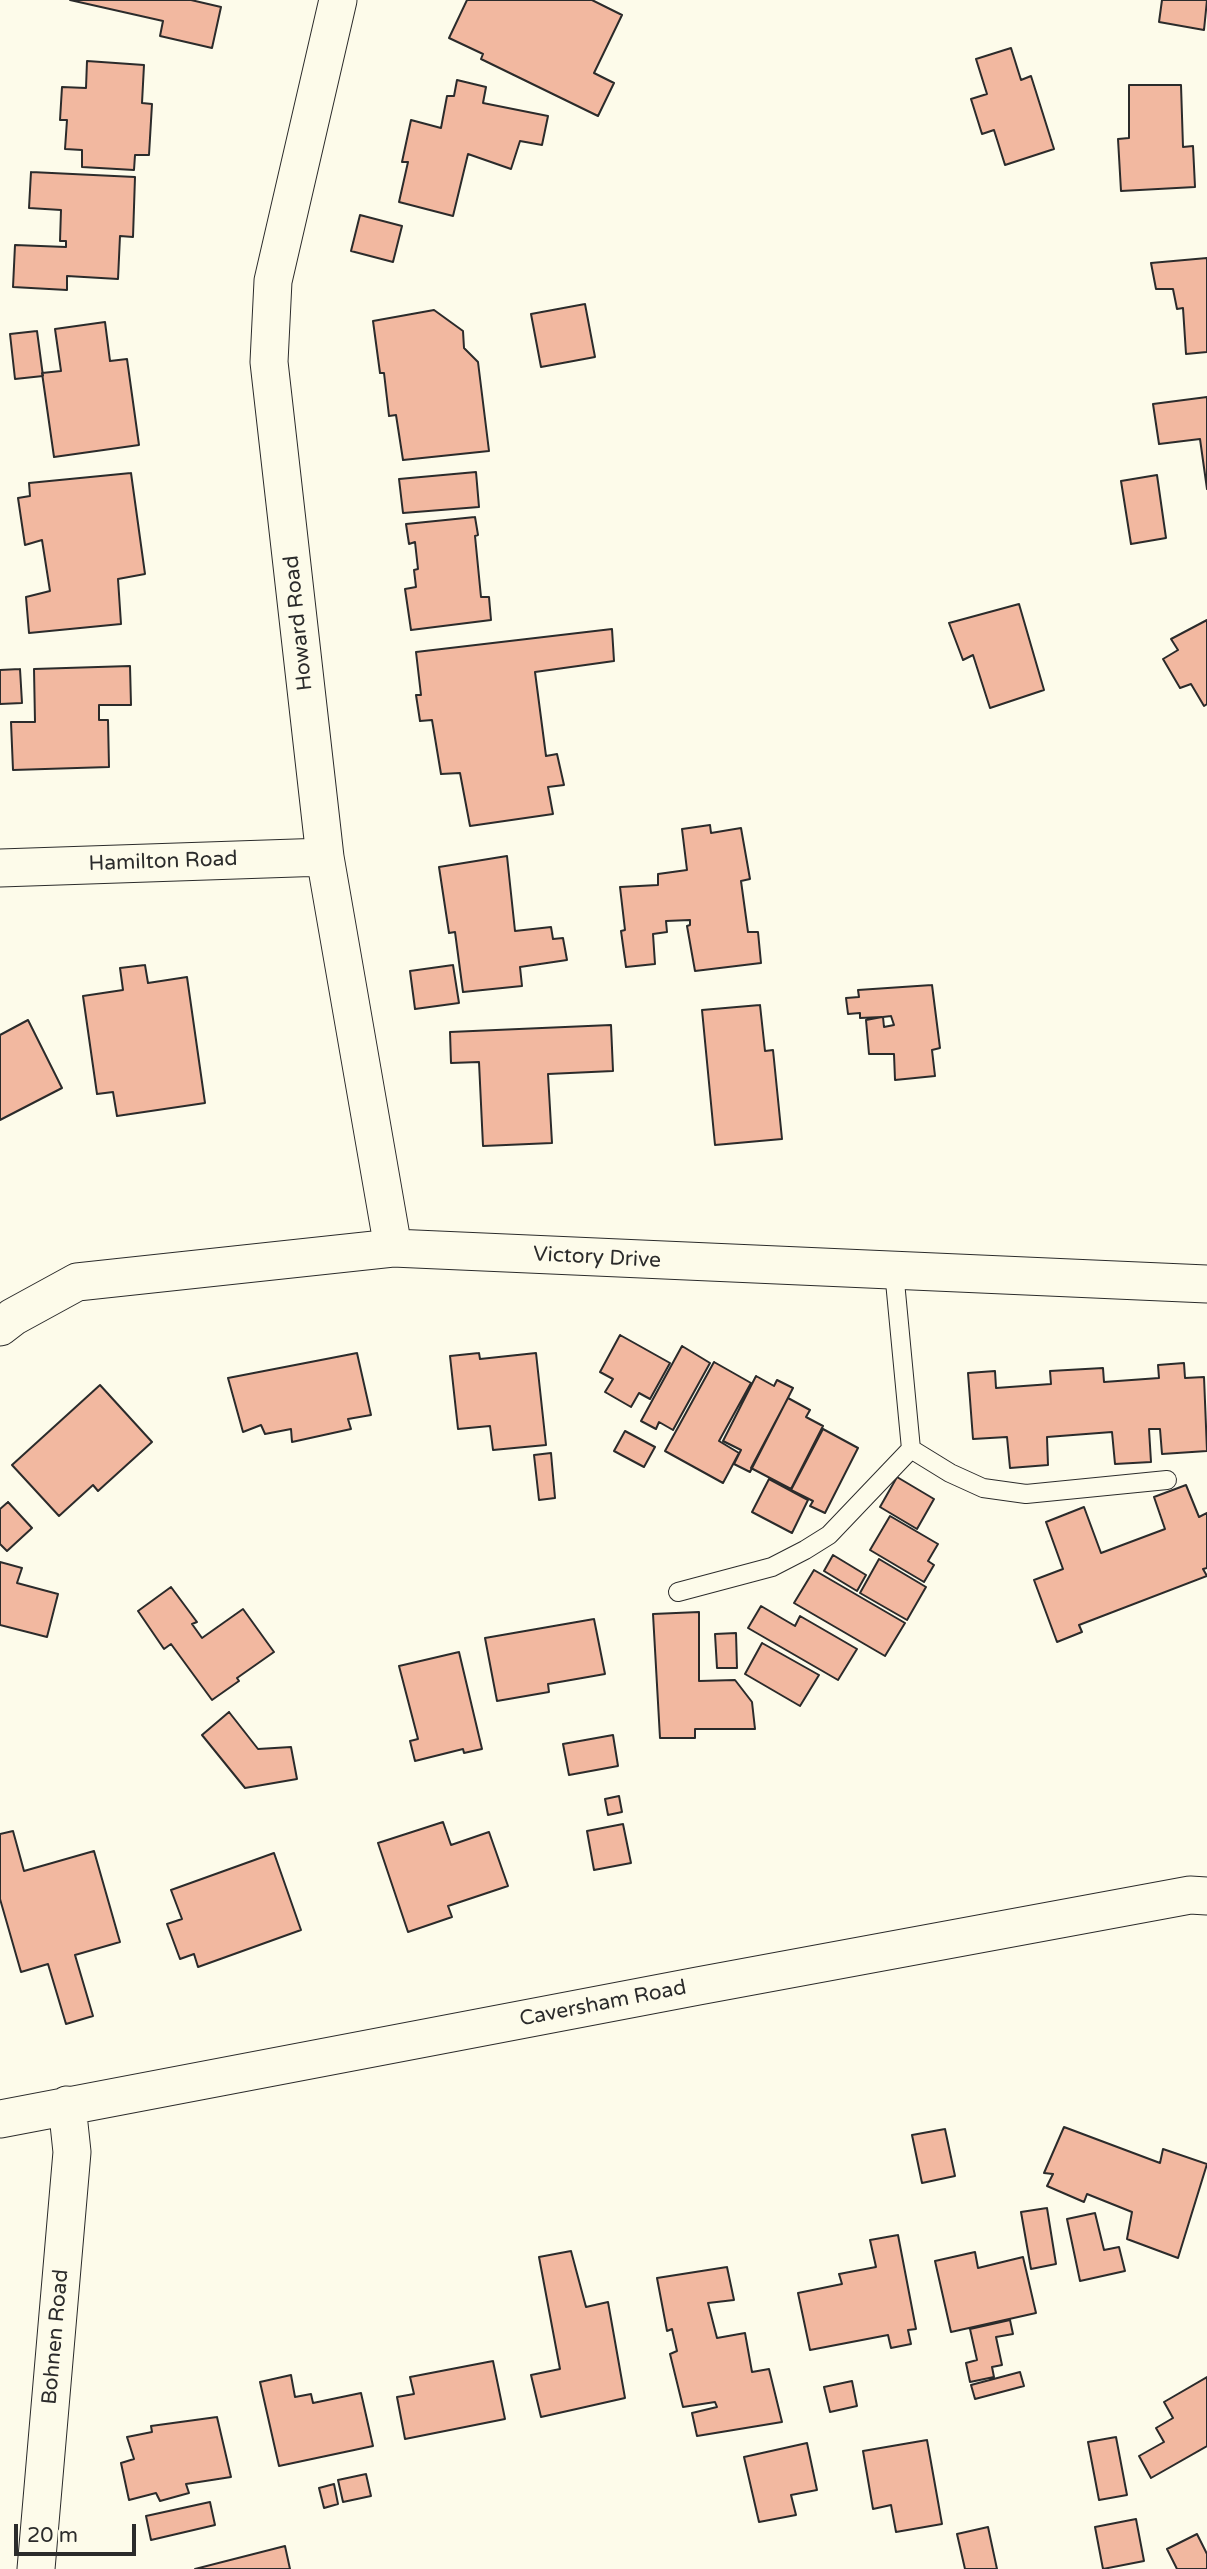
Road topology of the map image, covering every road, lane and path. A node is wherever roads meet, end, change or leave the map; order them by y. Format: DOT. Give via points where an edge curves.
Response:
graph roads {
  1 [pos="338,0"];
  2 [pos="325,857"];
  3 [pos="0,868"];
  4 [pos="393,1248"];
  5 [pos="894,1271"];
  6 [pos="1207,1283"];
  7 [pos="0,1327"];
  8 [pos="911,1449"];
  9 [pos="1167,1480"];
  10 [pos="678,1592"];
  11 [pos="1201,1905"];
  12 [pos="66,2105"];
  13 [pos="0,2119"];
  14 [pos="37,2569"];
  1 -- 2 [label="street, Howard Road" via="273,281 269,362"];
  2 -- 3 [label="street, Hamilton Road"];
  2 -- 4 [label="street, Howard Road"];
  4 -- 5 [label="street, Victory Drive"];
  4 -- 7 [label="street, Victory Drive" via="77,1283"];
  5 -- 6 [label="street, Victory Drive"];
  5 -- 8 [label="lane"];
  8 -- 9 [label="lane" via="983,1488 1026,1494"];
  8 -- 10 [label="lane" via="829,1535 805,1550 772,1567"];
  11 -- 12 [label="street, Caversham Road"];
  12 -- 13 [label="street, Caversham Road"];
  12 -- 14 [label="street, Bohnen Road" via="72,2152"];
}
